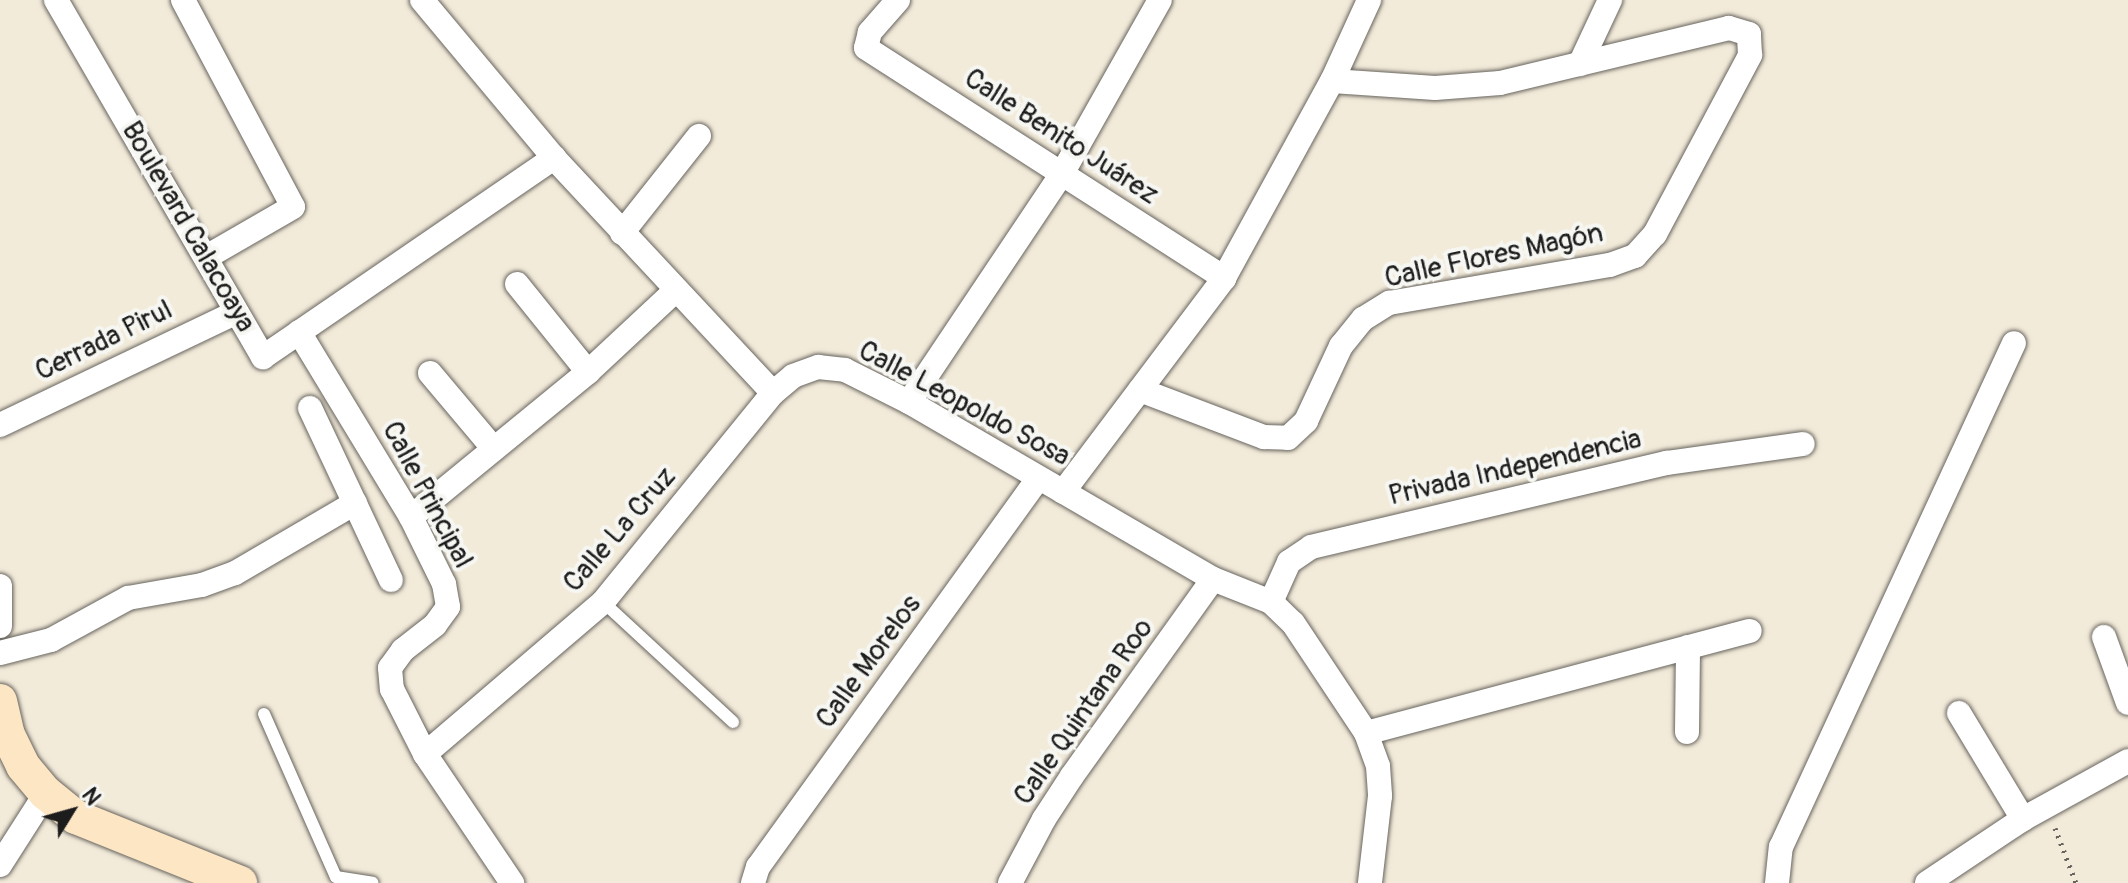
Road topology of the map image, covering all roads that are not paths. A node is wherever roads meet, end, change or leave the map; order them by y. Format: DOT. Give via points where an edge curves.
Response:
graph roads {
  1 [pos="56,0"];
  2 [pos="183,0"];
  3 [pos="422,0"];
  4 [pos="898,0"];
  5 [pos="1160,0"];
  6 [pos="1369,0"];
  7 [pos="1610,0"];
  8 [pos="1580,64"];
  9 [pos="1332,81"];
  10 [pos="699,136"];
  11 [pos="554,158"];
  12 [pos="1063,172"];
  13 [pos="622,233"];
  14 [pos="208,256"];
  15 [pos="1224,278"];
  16 [pos="517,284"];
  17 [pos="675,291"];
  18 [pos="235,313"];
  19 [pos="299,332"];
  20 [pos="2014,343"];
  21 [pos="588,372"];
  22 [pos="430,373"];
  23 [pos="1140,390"];
  24 [pos="773,393"];
  25 [pos="909,402"];
  26 [pos="310,408"];
  27 [pos="0,425"];
  28 [pos="1803,444"];
  29 [pos="494,449"];
  30 [pos="1038,479"];
  31 [pos="1063,492"];
  32 [pos="355,503"];
  33 [pos="411,517"];
  34 [pos="1213,579"];
  35 [pos="391,580"];
  36 [pos="0,586"];
  37 [pos="603,602"];
  38 [pos="1271,602"];
  39 [pos="0,626"];
  40 [pos="1750,631"];
  41 [pos="2104,637"];
  42 [pos="1688,647"];
  43 [pos="0,653"];
  44 [pos="0,701"];
  45 [pos="2128,703"];
  46 [pos="1959,713"];
  47 [pos="264,714"];
  48 [pos="733,722"];
  49 [pos="1687,732"];
  50 [pos="1366,733"];
  51 [pos="425,754"];
  52 [pos="2128,761"];
  53 [pos="46,793"];
  54 [pos="2023,819"];
  55 [pos="3,852"];
  56 [pos="192,876"];
  57 [pos="1939,879"];
  58 [pos="333,880"];
  59 [pos="240,883"];
  60 [pos="373,883"];
  61 [pos="512,883"];
  62 [pos="753,883"];
  63 [pos="1010,883"];
  64 [pos="1370,883"];
  65 [pos="1777,883"];
  1 -- 14 [label="street, Boulevard Calacoaya"];
  2 -- 14 [label="street" via="293,207"];
  3 -- 11 [label="street"];
  4 -- 12 [label="street, Calle Benito Juárez" via="870,32 866,48"];
  5 -- 12 [label="street"];
  6 -- 9 [label="street"];
  7 -- 8 [label="street"];
  8 -- 9 [label="street" via="1500,83 1435,88"];
  8 -- 23 [label="street, Calle Flores Magón" via="1729,28 1749,34 1750,55 1655,234 1635,256 1610,265 1389,303 1363,319 1341,346 1306,421 1288,438 1264,437"];
  9 -- 15 [label="street"];
  10 -- 13 [label="street"];
  11 -- 13 [label="street"];
  11 -- 19 [label="street, Boulevard Calacoaya"];
  12 -- 15 [label="street, Calle Benito Juárez"];
  12 -- 25 [label="street"];
  13 -- 17 [label="street"];
  14 -- 18 [label="street, Boulevard Calacoaya"];
  15 -- 23 [label="street"];
  16 -- 21 [label="street"];
  17 -- 21 [label="street"];
  17 -- 24 [label="street"];
  18 -- 19 [label="street, Boulevard Calacoaya" via="263,357"];
  18 -- 27 [label="street, Cerrada Pirul"];
  19 -- 33 [label="street, Calle Principal"];
  20 -- 65 [label="street" via="1781,847"];
  21 -- 29 [label="street"];
  22 -- 29 [label="street"];
  23 -- 31 [label="street"];
  24 -- 25 [label="street, Calle Leopoldo Sosa" via="793,376 818,367 845,370"];
  24 -- 37 [label="street, Calle La Cruz"];
  25 -- 30 [label="street, Calle Leopoldo Sosa"];
  26 -- 32 [label="street"];
  28 -- 38 [label="street, Privada Independencia" via="1667,463 1311,547 1289,562"];
  29 -- 33 [label="street"];
  30 -- 31 [label="street, Calle Leopoldo Sosa"];
  30 -- 62 [label="street, Calle Morelos" via="758,867"];
  31 -- 34 [label="street, Calle Leopoldo Sosa"];
  32 -- 35 [label="street"];
  32 -- 43 [label="street" via="235,573 202,585 128,598 51,640"];
  33 -- 51 [label="street, Calle Principal" via="444,584 448,607 390,668 392,689"];
  34 -- 38 [label="street, Calle Leopoldo Sosa"];
  34 -- 63 [label="street, Calle Quintana Roo" via="1072,776"];
  36 -- 39 [label="street"];
  37 -- 48 [label="lane"];
  37 -- 51 [label="street, Calle La Cruz"];
  38 -- 50 [label="street, Calle Leopoldo Sosa" via="1293,623"];
  40 -- 42 [label="street"];
  41 -- 45 [label="street"];
  42 -- 49 [label="street"];
  42 -- 50 [label="street"];
  44 -- 53 [label="street" via="23,766"];
  46 -- 54 [label="street"];
  47 -- 58 [label="lane"];
  50 -- 64 [label="street, Calle Leopoldo Sosa" via="1378,766 1380,796"];
  51 -- 61 [label="street, Calle Principal"];
  52 -- 54 [label="street"];
  53 -- 55 [label="street"];
  53 -- 56 [label="street" via="76,817"];
  54 -- 57 [label="street"];
  56 -- 59 [label="street"];
  58 -- 60 [label="lane"];
}
